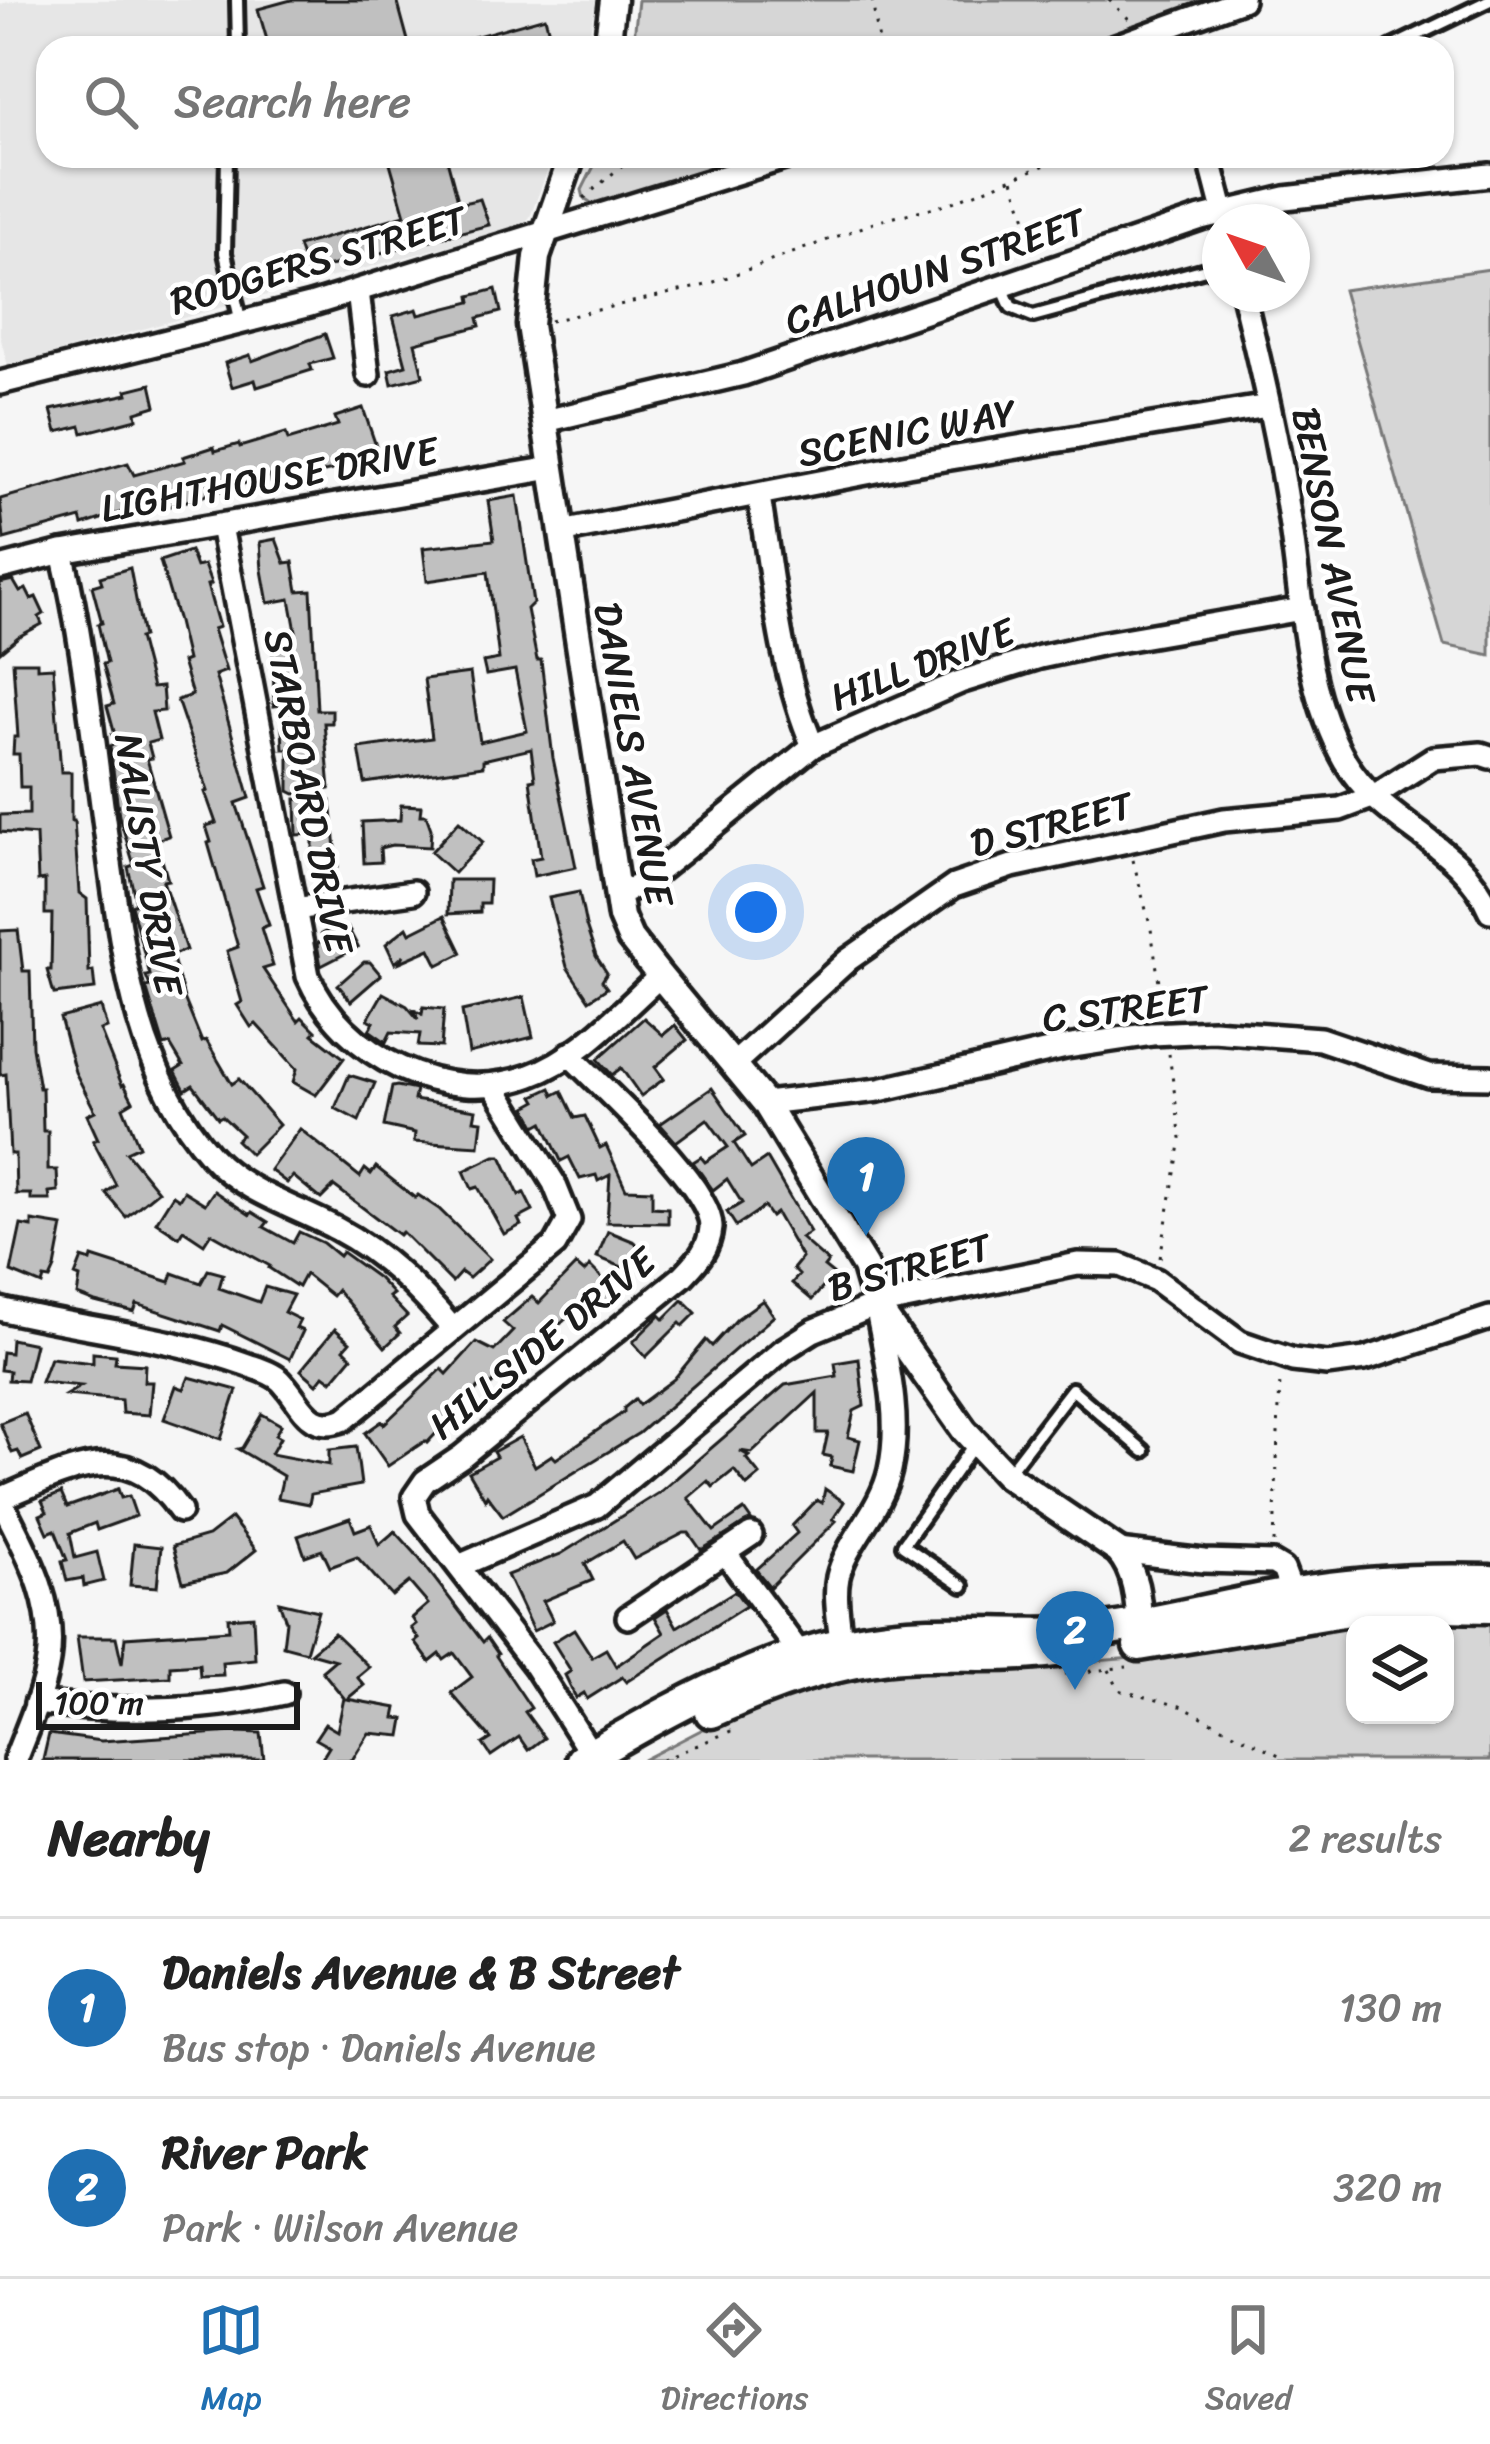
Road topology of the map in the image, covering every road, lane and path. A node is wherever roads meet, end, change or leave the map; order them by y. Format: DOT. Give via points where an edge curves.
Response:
graph roads {
  1 [pos="237,0"];
  2 [pos="613,0"];
  3 [pos="872,0"];
  4 [pos="1108,0"];
  5 [pos="1242,0"];
  6 [pos="1490,0"];
  7 [pos="238,36"];
  8 [pos="608,36"];
  9 [pos="878,36"];
  10 [pos="1147,36"];
  11 [pos="1159,36"];
  12 [pos="1415,36"];
  13 [pos="226,168"];
  14 [pos="568,168"];
  15 [pos="619,168"];
  16 [pos="752,168"];
  17 [pos="1041,168"];
  18 [pos="1212,168"];
  19 [pos="1490,175"];
  20 [pos="1013,180"];
  21 [pos="584,198"];
  22 [pos="1221,204"];
  23 [pos="1267,204"];
  24 [pos="1202,225"];
  25 [pos="545,231"];
  26 [pos="1202,270"];
  27 [pos="1044,273"];
  28 [pos="1002,287"];
  29 [pos="358,291"];
  30 [pos="1247,312"];
  31 [pos="241,322"];
  32 [pos="530,325"];
  33 [pos="368,375"];
  34 [pos="0,383"];
  35 [pos="1268,406"];
  36 [pos="545,422"];
  37 [pos="552,468"];
  38 [pos="759,496"];
  39 [pos="221,526"];
  40 [pos="561,532"];
  41 [pos="62,552"];
  42 [pos="0,568"];
  43 [pos="1301,609"];
  44 [pos="813,746"];
  45 [pos="1490,757"];
  46 [pos="1372,797"];
  47 [pos="1127,841"];
  48 [pos="413,892"];
  49 [pos="616,894"];
  50 [pos="295,909"];
  51 [pos="1490,911"];
  52 [pos="660,976"];
  53 [pos="1166,1033"];
  54 [pos="569,1054"];
  55 [pos="736,1063"];
  56 [pos="1490,1077"];
  57 [pos="494,1086"];
  58 [pos="766,1103"];
  59 [pos="1156,1280"];
  60 [pos="876,1305"];
  61 [pos="0,1309"];
  62 [pos="1490,1318"];
  63 [pos="453,1329"];
  64 [pos="1281,1356"];
  65 [pos="975,1443"];
  66 [pos="1144,1451"];
  67 [pos="1006,1475"];
  68 [pos="0,1499"];
  69 [pos="180,1511"];
  70 [pos="751,1535"];
  71 [pos="1118,1551"];
  72 [pos="725,1552"];
  73 [pos="1273,1563"];
  74 [pos="459,1565"];
  75 [pos="1490,1581"];
  76 [pos="963,1586"];
  77 [pos="1292,1593"];
  78 [pos="1490,1607"];
  79 [pos="628,1617"];
  80 [pos="1140,1635"];
  81 [pos="842,1642"];
  82 [pos="799,1652"];
  83 [pos="1109,1670"];
  84 [pos="284,1694"];
  85 [pos="36,1703"];
  86 [pos="597,1759"];
  87 [pos="15,1760"];
  88 [pos="1279,1760"];
  1 -- 7 [label="lane"];
  2 -- 8 [label="street"];
  3 -- 9 [label="path"];
  4 -- 10 [label="path"];
  5 -- 11 [label="street"];
  6 -- 12 [label="lane"];
  13 -- 31 [label="lane" via="225,253"];
  14 -- 25 [label="street, DANIELS AVENUE"];
  15 -- 21 [label="path"];
  16 -- 25 [label="street, RODGERS STREET"];
  17 -- 20 [label="path"];
  18 -- 22 [label="street"];
  19 -- 23 [label="street, CALHOUN STREET"];
  20 -- 27 [label="path"];
  20 -- 32 [label="path" via="692,289"];
  24 -- 27 [label="street, CALHOUN STREET"];
  25 -- 29 [label="street, RODGERS STREET"];
  25 -- 32 [label="street, DANIELS AVENUE"];
  26 -- 28 [label="lane" via="1034,316 1011,307"];
  27 -- 28 [label="street, CALHOUN STREET"];
  28 -- 36 [label="street, CALHOUN STREET" via="743,374"];
  29 -- 31 [label="street, RODGERS STREET"];
  29 -- 33 [label="street"];
  30 -- 35 [label="street, BENSON AVENUE"];
  31 -- 34 [label="street, RODGERS STREET"];
  32 -- 36 [label="street, DANIELS AVENUE"];
  35 -- 38 [label="street, SCENIC WAY"];
  35 -- 43 [label="street, BENSON AVENUE"];
  36 -- 37 [label="street, DANIELS AVENUE"];
  37 -- 39 [label="street, LIGHTHOUSE DRIVE"];
  37 -- 40 [label="street, DANIELS AVENUE"];
  38 -- 40 [label="street, SCENIC WAY"];
  38 -- 44 [label="street" via="788,673"];
  39 -- 41 [label="street, LIGHTHOUSE DRIVE"];
  39 -- 50 [label="street, STARBOARD DRIVE"];
  40 -- 49 [label="street, DANIELS AVENUE"];
  41 -- 42 [label="street, LIGHTHOUSE DRIVE"];
  41 -- 63 [label="street, NALISTY DRIVE" via="124,963 138,1027 171,1095 214,1161 369,1248 413,1282"];
  43 -- 44 [label="street, HILL DRIVE" via="1040,657"];
  43 -- 46 [label="street, BENSON AVENUE" via="1332,732"];
  44 -- 49 [label="street, HILL DRIVE" via="642,884"];
  45 -- 46 [label="street, D STREET" via="1432,758"];
  46 -- 47 [label="street, D STREET" via="1340,809 1224,820"];
  46 -- 51 [label="street, BENSON AVENUE" via="1478,882"];
  47 -- 53 [label="path" via="1151,929"];
  47 -- 55 [label="street, D STREET" via="954,886 848,960"];
  48 -- 50 [label="street"];
  49 -- 52 [label="street, DANIELS AVENUE" via="630,938"];
  50 -- 57 [label="street, STARBOARD DRIVE" via="317,997 366,1051 410,1072"];
  52 -- 54 [label="street"];
  52 -- 55 [label="street, DANIELS AVENUE"];
  53 -- 56 [label="street, C STREET" via="1303,1037 1429,1076"];
  53 -- 58 [label="street, C STREET" via="879,1090"];
  53 -- 59 [label="path" via="1181,1139"];
  54 -- 57 [label="street, STARBOARD DRIVE" via="533,1076"];
  54 -- 74 [label="street, HILLSIDE DRIVE" via="685,1174 711,1226 705,1252 683,1276 425,1481 414,1497 418,1514"];
  55 -- 58 [label="street, DANIELS AVENUE"];
  57 -- 63 [label="street" via="568,1220 555,1245"];
  58 -- 60 [label="street, DANIELS AVENUE" via="865,1267"];
  59 -- 60 [label="street, B STREET" via="1120,1265 1078,1264"];
  59 -- 64 [label="street, B STREET" via="1240,1342"];
  60 -- 65 [label="street, DANIELS AVENUE"];
  60 -- 74 [label="street, B STREET" via="783,1350 598,1506"];
  60 -- 81 [label="street" via="895,1422 891,1467 842,1563"];
  61 -- 63 [label="street" via="245,1364 277,1377 314,1421 330,1425"];
  62 -- 64 [label="street, B STREET" via="1365,1359 1327,1364"];
  64 -- 73 [label="path"];
  65 -- 67 [label="street, DANIELS AVENUE"];
  65 -- 76 [label="lane" via="903,1545"];
  66 -- 67 [label="lane" via="1072,1389"];
  67 -- 71 [label="street, DANIELS AVENUE"];
  68 -- 69 [label="street" via="80,1465 109,1464 161,1483"];
  68 -- 85 [label="street" via="37,1574 47,1615 48,1659"];
  70 -- 72 [label="street"];
  71 -- 73 [label="street, DANIELS AVENUE"];
  71 -- 80 [label="street" via="1133,1572"];
  72 -- 79 [label="street"];
  72 -- 82 [label="street"];
  73 -- 77 [label="street"];
  74 -- 86 [label="street"];
  75 -- 77 [label="main road" via="1400,1580"];
  77 -- 80 [label="main road"];
  78 -- 80 [label="main road" via="1355,1609"];
  80 -- 81 [label="main road" via="927,1633"];
  80 -- 86 [label="main road" via="1009,1657 838,1665"];
  81 -- 82 [label="main road"];
  82 -- 86 [label="main road" via="708,1691"];
  83 -- 88 [label="path" via="1119,1690 1180,1706"];
  84 -- 85 [label="street" via="175,1708"];
  85 -- 87 [label="street"];
}
